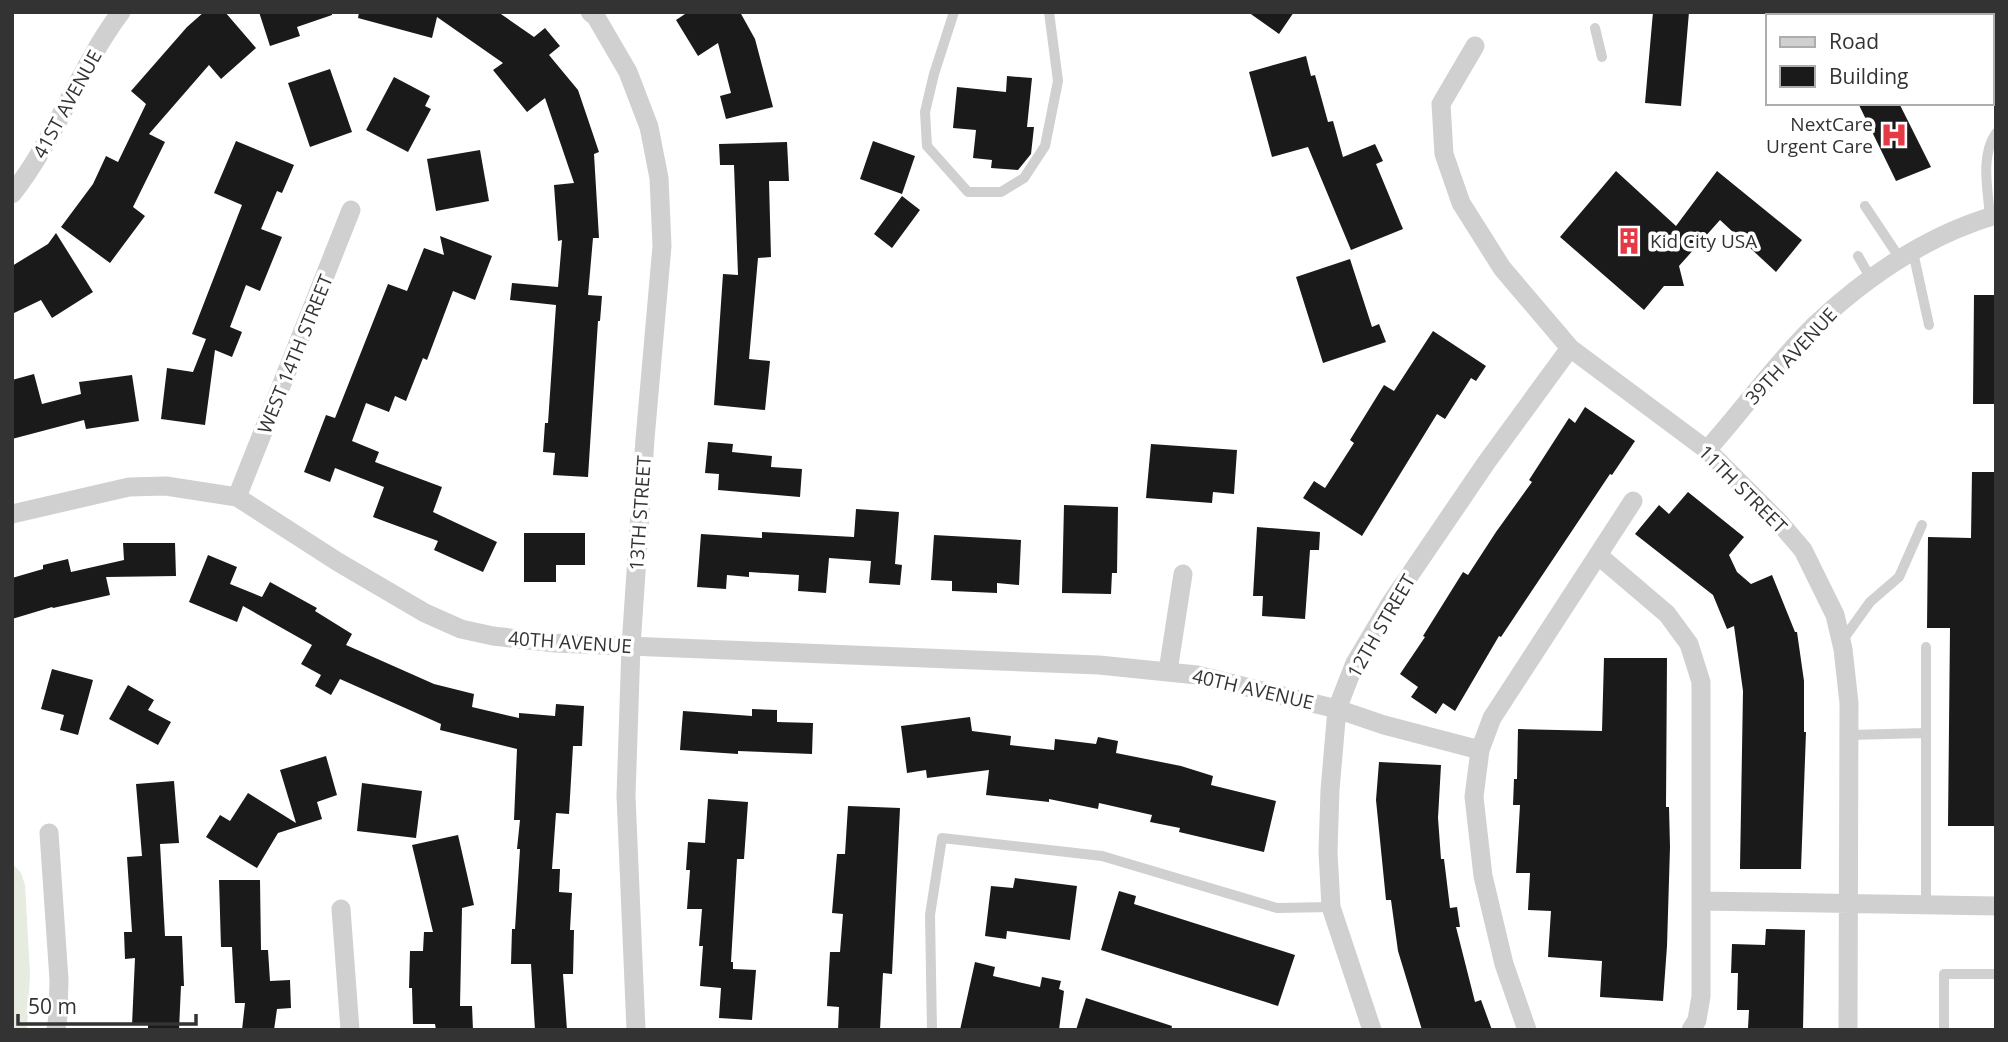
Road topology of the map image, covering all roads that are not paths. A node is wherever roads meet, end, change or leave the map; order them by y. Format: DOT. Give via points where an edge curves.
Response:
graph roads {
  1 [pos="121,12"];
  2 [pos="954,12"];
  3 [pos="1049,12"];
  4 [pos="596,14"];
  5 [pos="1594,27"];
  6 [pos="1475,46"];
  7 [pos="1602,57"];
  8 [pos="1996,133"];
  9 [pos="12,194"];
  10 [pos="1865,206"];
  11 [pos="351,210"];
  12 [pos="1993,216"];
  13 [pos="1858,256"];
  14 [pos="1907,256"];
  15 [pos="1870,277"];
  16 [pos="1929,325"];
  17 [pos="1570,348"];
  18 [pos="1707,450"];
  19 [pos="237,497"];
  20 [pos="1633,501"];
  21 [pos="12,514"];
  22 [pos="1922,524"];
  23 [pos="1599,556"];
  24 [pos="1183,574"];
  25 [pos="1841,642"];
  26 [pos="631,646"];
  27 [pos="1926,647"];
  28 [pos="1168,671"];
  29 [pos="1337,709"];
  30 [pos="1926,733"];
  31 [pos="1849,735"];
  32 [pos="1480,750"];
  33 [pos="49,833"];
  34 [pos="1701,901"];
  35 [pos="1850,905"];
  36 [pos="1331,906"];
  37 [pos="1926,906"];
  38 [pos="1996,906"];
  39 [pos="341,908"];
  40 [pos="1996,974"];
  41 [pos="56,1030"];
  42 [pos="350,1030"];
  43 [pos="636,1030"];
  44 [pos="932,1030"];
  45 [pos="1372,1030"];
  46 [pos="1527,1030"];
  47 [pos="1691,1030"];
  48 [pos="1848,1030"];
  49 [pos="1944,1030"];
  1 -- 9 [label="street, 41ST AVENUE" via="82,72 34,165"];
  2 -- 3 [label="lane" via="925,112 926,146 968,192 1001,192 1024,178 1045,146 1058,81"];
  4 -- 26 [label="street, 13TH STREET" via="628,72 645,116 659,178 662,246"];
  5 -- 7 [label="lane"];
  6 -- 17 [label="street, 11TH STREET" via="1441,104 1444,154 1461,203 1482,239"];
  8 -- 12 [label="lane" via="1988,144 1986,162"];
  10 -- 14 [label="lane"];
  11 -- 19 [label="street, WEST 14TH STREET"];
  12 -- 14 [label="street, 39TH AVENUE"];
  13 -- 15 [label="lane"];
  14 -- 15 [label="street, 39TH AVENUE"];
  14 -- 16 [label="lane"];
  15 -- 18 [label="street, 39TH AVENUE" via="1814,326"];
  17 -- 18 [label="street, 11TH STREET"];
  17 -- 29 [label="street, 12TH STREET" via="1390,604 1355,663"];
  18 -- 25 [label="street, 11TH STREET" via="1803,550 1835,615"];
  19 -- 21 [label="street, 40TH AVENUE" via="166,486 129,487"];
  19 -- 26 [label="street, 40TH AVENUE" via="425,613 461,629 555,643"];
  20 -- 23 [label="street"];
  22 -- 25 [label="lane" via="1899,577 1870,602"];
  23 -- 32 [label="street" via="1492,718"];
  23 -- 34 [label="street" via="1667,614 1689,645 1701,682"];
  24 -- 28 [label="street, 40TH AVENUE"];
  25 -- 31 [label="street, 11TH STREET"];
  26 -- 28 [label="street, 40TH AVENUE"];
  26 -- 43 [label="street, 13TH STREET" via="626,796"];
  27 -- 30 [label="lane"];
  28 -- 29 [label="street, 40TH AVENUE"];
  29 -- 32 [label="street, 40TH AVENUE"];
  29 -- 36 [label="street, 12TH STREET" via="1328,852"];
  30 -- 31 [label="lane"];
  30 -- 37 [label="lane"];
  31 -- 35 [label="street, 11TH STREET"];
  32 -- 46 [label="street" via="1474,797 1483,876 1504,964"];
  33 -- 41 [label="street" via="59,980"];
  34 -- 35 [label="street"];
  34 -- 47 [label="street" via="1701,996"];
  35 -- 37 [label="street"];
  35 -- 48 [label="street, 11TH STREET"];
  36 -- 44 [label="lane" via="1277,908 1102,856 942,838 930,915"];
  36 -- 45 [label="street, 12TH STREET"];
  37 -- 38 [label="street"];
  39 -- 42 [label="street"];
  40 -- 49 [label="lane" via="1944,974"];
}
